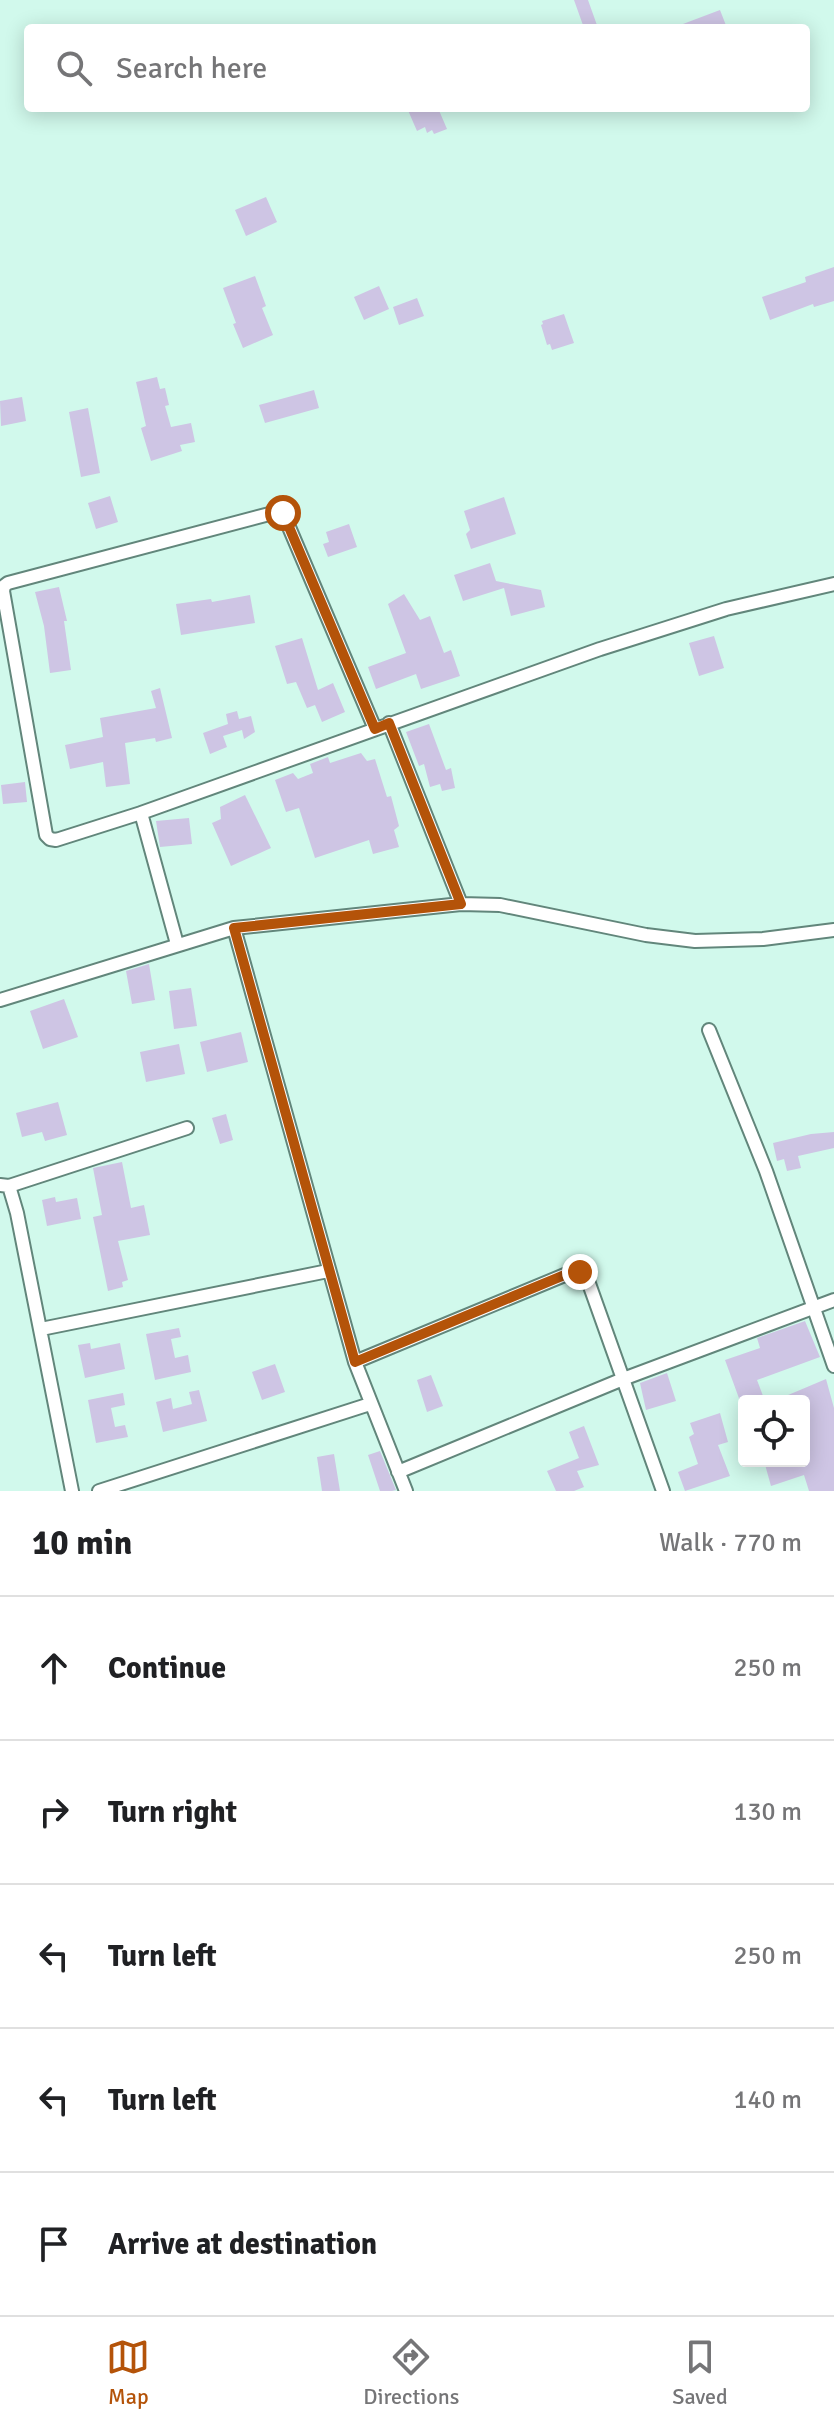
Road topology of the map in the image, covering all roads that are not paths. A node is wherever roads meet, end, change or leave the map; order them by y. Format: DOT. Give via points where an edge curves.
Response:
graph roads {
  1 [pos="834,584"];
  2 [pos="389,723"];
  3 [pos="375,729"];
  4 [pos="141,813"];
  5 [pos="461,904"];
  6 [pos="234,928"];
  7 [pos="834,930"];
  8 [pos="177,944"];
  9 [pos="0,1000"];
  10 [pos="709,1030"];
  11 [pos="187,1128"];
  12 [pos="4,1186"];
  13 [pos="328,1271"];
  14 [pos="834,1300"];
  15 [pos="813,1307"];
  16 [pos="41,1329"];
  17 [pos="355,1362"];
  18 [pos="834,1366"];
  19 [pos="623,1379"];
  20 [pos="370,1404"];
  21 [pos="398,1472"];
  22 [pos="72,1491"];
  23 [pos="99,1491"];
  24 [pos="406,1491"];
  25 [pos="663,1491"];
  1 -- 2 [label="street" via="726,609"];
  2 -- 3 [label="street"];
  2 -- 5 [label="street"];
  3 -- 4 [label="street"];
  3 -- 4 [label="street" via="283,513 8,583 3,591 46,835 56,840"];
  4 -- 8 [label="street"];
  5 -- 6 [label="street"];
  5 -- 7 [label="street" via="500,905 695,941"];
  6 -- 8 [label="street"];
  6 -- 13 [label="street"];
  8 -- 9 [label="street"];
  10 -- 15 [label="street"];
  11 -- 12 [label="street"];
  12 -- 16 [label="street" via="17,1213"];
  13 -- 16 [label="street"];
  13 -- 17 [label="street"];
  14 -- 15 [label="street"];
  15 -- 18 [label="street"];
  15 -- 19 [label="street"];
  16 -- 22 [label="street"];
  17 -- 19 [label="street" via="580,1272 587,1278"];
  17 -- 20 [label="street"];
  19 -- 21 [label="street"];
  19 -- 25 [label="street"];
  20 -- 21 [label="street"];
  20 -- 23 [label="street"];
  21 -- 24 [label="street"];
}
